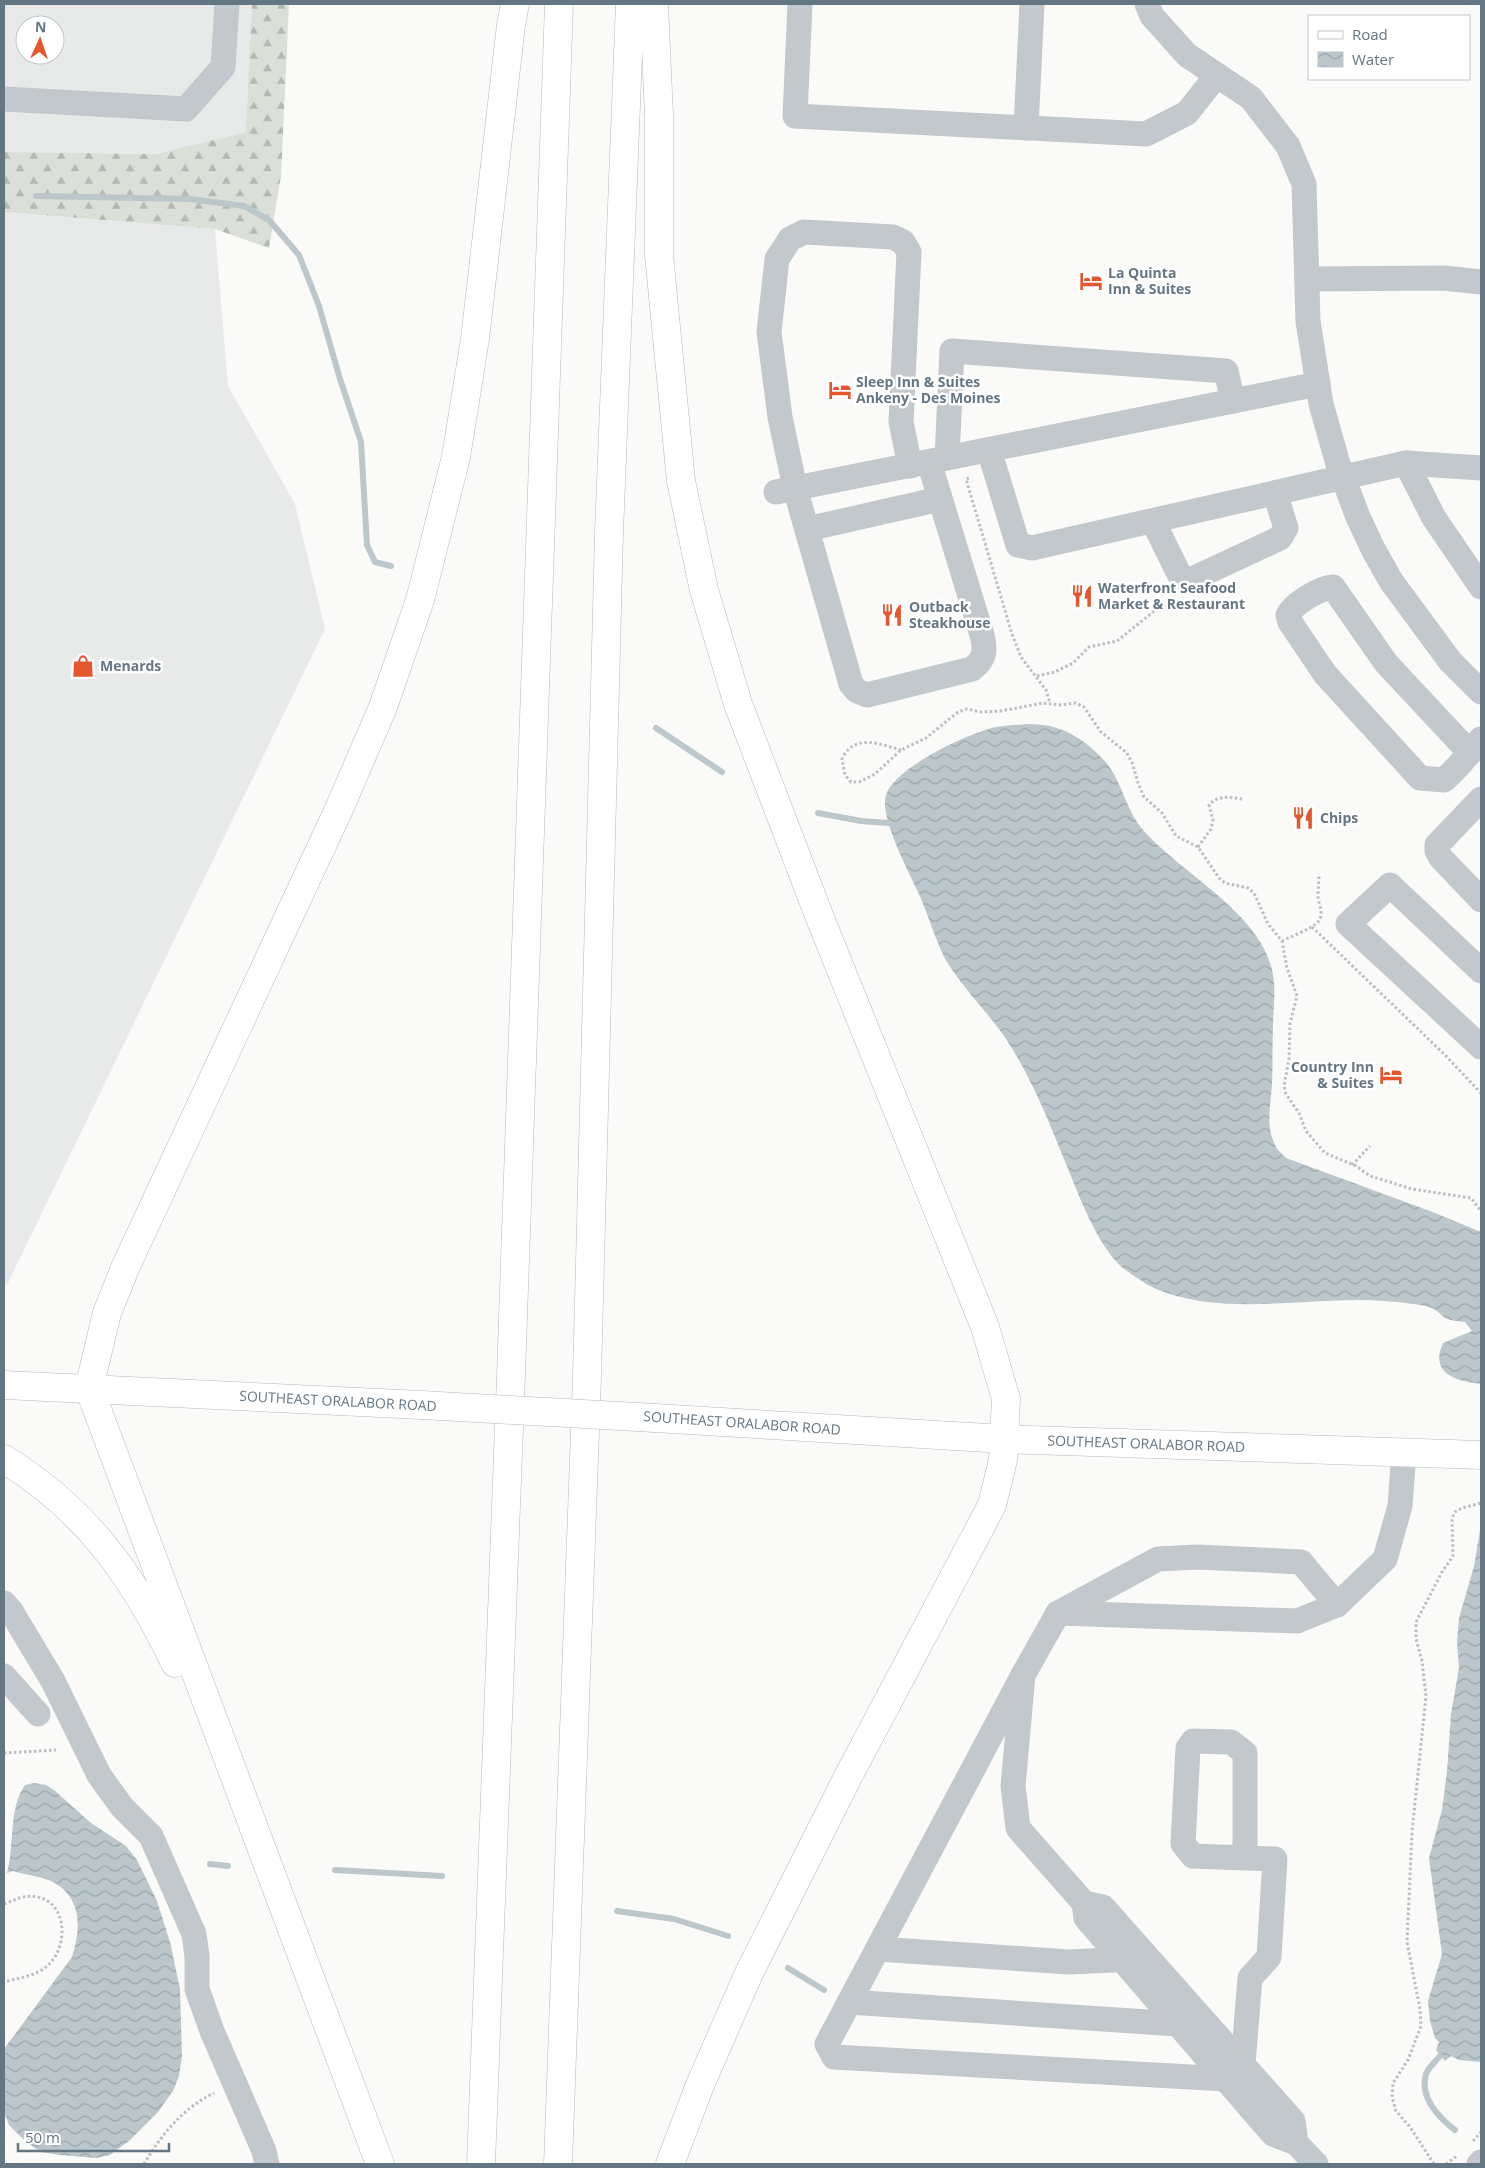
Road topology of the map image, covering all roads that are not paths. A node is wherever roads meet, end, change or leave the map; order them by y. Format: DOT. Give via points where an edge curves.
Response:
graph roads {
  1 [pos="227,4"];
  2 [pos="515,4"];
  3 [pos="559,4"];
  4 [pos="630,4"];
  5 [pos="654,4"];
  6 [pos="800,4"];
  7 [pos="1032,4"];
  8 [pos="1147,4"];
  9 [pos="1217,76"];
  10 [pos="4,99"];
  11 [pos="1026,128"];
  12 [pos="1306,279"];
  13 [pos="1481,282"];
  14 [pos="1318,384"];
  15 [pos="1232,401"];
  16 [pos="992,459"];
  17 [pos="929,462"];
  18 [pos="1406,463"];
  19 [pos="1481,468"];
  20 [pos="1343,478"];
  21 [pos="786,490"];
  22 [pos="1275,494"];
  23 [pos="940,499"];
  24 [pos="1153,521"];
  25 [pos="807,529"];
  26 [pos="1481,587"];
  27 [pos="1481,692"];
  28 [pos="1476,746"];
  29 [pos="1481,799"];
  30 [pos="1481,900"];
  31 [pos="1481,971"];
  32 [pos="1481,1047"];
  33 [pos="4,1385"];
  34 [pos="89,1388"];
  35 [pos="1004,1439"];
  36 [pos="1404,1452"];
  37 [pos="1481,1455"];
  38 [pos="4,1459"];
  39 [pos="4,1603"];
  40 [pos="1337,1605"];
  41 [pos="1058,1613"];
  42 [pos="1023,1675"];
  43 [pos="4,1676"];
  44 [pos="38,1714"];
  45 [pos="250,1818"];
  46 [pos="1245,1858"];
  47 [pos="1084,1903"];
  48 [pos="878,1949"];
  49 [pos="1122,1959"];
  50 [pos="1149,1959"];
  51 [pos="850,2002"];
  52 [pos="1188,2019"];
  53 [pos="1234,2072"];
  54 [pos="267,2164"];
  55 [pos="380,2164"];
  56 [pos="481,2164"];
  57 [pos="558,2164"];
  58 [pos="670,2164"];
  59 [pos="1316,2164"];
  1 -- 10 [label="street" via="223,67 186,108"];
  2 -- 34 [label="main road" via="475,339 456,457 420,600 383,707 339,809 125,1268 107,1313"];
  3 -- 56 [label="main road"];
  4 -- 57 [label="main road" via="609,533 587,1367"];
  5 -- 35 [label="main road" via="659,115 659,255 681,481 704,590 742,714 820,918 985,1327 1006,1399"];
  6 -- 11 [label="street" via="795,116"];
  7 -- 11 [label="street"];
  8 -- 9 [label="street" via="1152,16 1187,55"];
  9 -- 11 [label="street" via="1187,113 1146,134"];
  9 -- 12 [label="street" via="1251,98 1288,146 1304,184"];
  12 -- 13 [label="street" via="1444,278"];
  12 -- 14 [label="street" via="1308,321"];
  14 -- 15 [label="street"];
  14 -- 20 [label="street"];
  15 -- 16 [label="street"];
  15 -- 17 [label="street" via="1226,371 952,351"];
  16 -- 17 [label="street"];
  16 -- 24 [label="street" via="1018,545 1032,548"];
  17 -- 21 [label="street"];
  17 -- 21 [label="street" via="901,422 909,252 902,242 893,237 804,232 790,239 777,258 770,332"];
  17 -- 23 [label="street"];
  18 -- 19 [label="street"];
  18 -- 20 [label="street"];
  18 -- 26 [label="street" via="1434,518"];
  20 -- 22 [label="street"];
  20 -- 27 [label="street" via="1372,549 1391,581 1450,660"];
  21 -- 25 [label="street"];
  22 -- 24 [label="street"];
  22 -- 24 [label="street" via="1286,528 1280,538 1188,581 1179,574"];
  23 -- 25 [label="street"];
  23 -- 25 [label="street" via="982,635 984,656 972,669 867,695 857,691 852,684"];
  28 -- 28 [label="street" via="1444,780 1420,778 1325,674 1290,622 1288,615 1291,609 1324,588 1333,587 1386,663"];
  29 -- 30 [label="street" via="1437,845 1441,858"];
  31 -- 32 [label="street" via="1390,885 1348,924"];
  33 -- 34 [label="main road, SOUTHEAST ORALABOR ROAD"];
  34 -- 35 [label="main road, SOUTHEAST ORALABOR ROAD, bridge"];
  34 -- 45 [label="main road"];
  35 -- 36 [label="main road, SOUTHEAST ORALABOR ROAD"];
  35 -- 58 [label="main road" via="1003,1460 992,1505 850,1773 749,1973"];
  36 -- 37 [label="main road, SOUTHEAST ORALABOR ROAD"];
  36 -- 40 [label="street" via="1400,1506 1385,1558"];
  38 -- 45 [label="main road" via="55,1495 115,1558 164,1640"];
  39 -- 54 [label="street" via="53,1681 99,1775 122,1807 152,1836 194,1934 197,1989"];
  40 -- 41 [label="street" via="1296,1621"];
  40 -- 41 [label="street" via="1301,1562 1198,1557 1158,1559"];
  41 -- 42 [label="street"];
  42 -- 47 [label="street" via="1012,1786 1018,1828"];
  42 -- 48 [label="street"];
  43 -- 44 [label="street"];
  45 -- 55 [label="main road"];
  46 -- 46 [label="street" via="1193,1856 1182,1844 1188,1748 1193,1740 1231,1742 1245,1753"];
  46 -- 53 [label="street" via="1275,1859 1269,1957 1250,1978"];
  47 -- 49 [label="street" via="1086,1918"];
  47 -- 50 [label="street" via="1103,1907"];
  48 -- 49 [label="street" via="1069,1962"];
  48 -- 51 [label="street"];
  49 -- 50 [label="street"];
  49 -- 52 [label="street"];
  50 -- 52 [label="street"];
  51 -- 52 [label="street"];
  51 -- 53 [label="street" via="827,2044 834,2057"];
  52 -- 53 [label="street"];
  53 -- 59 [label="street" via="1293,2121 1296,2143"];
}
